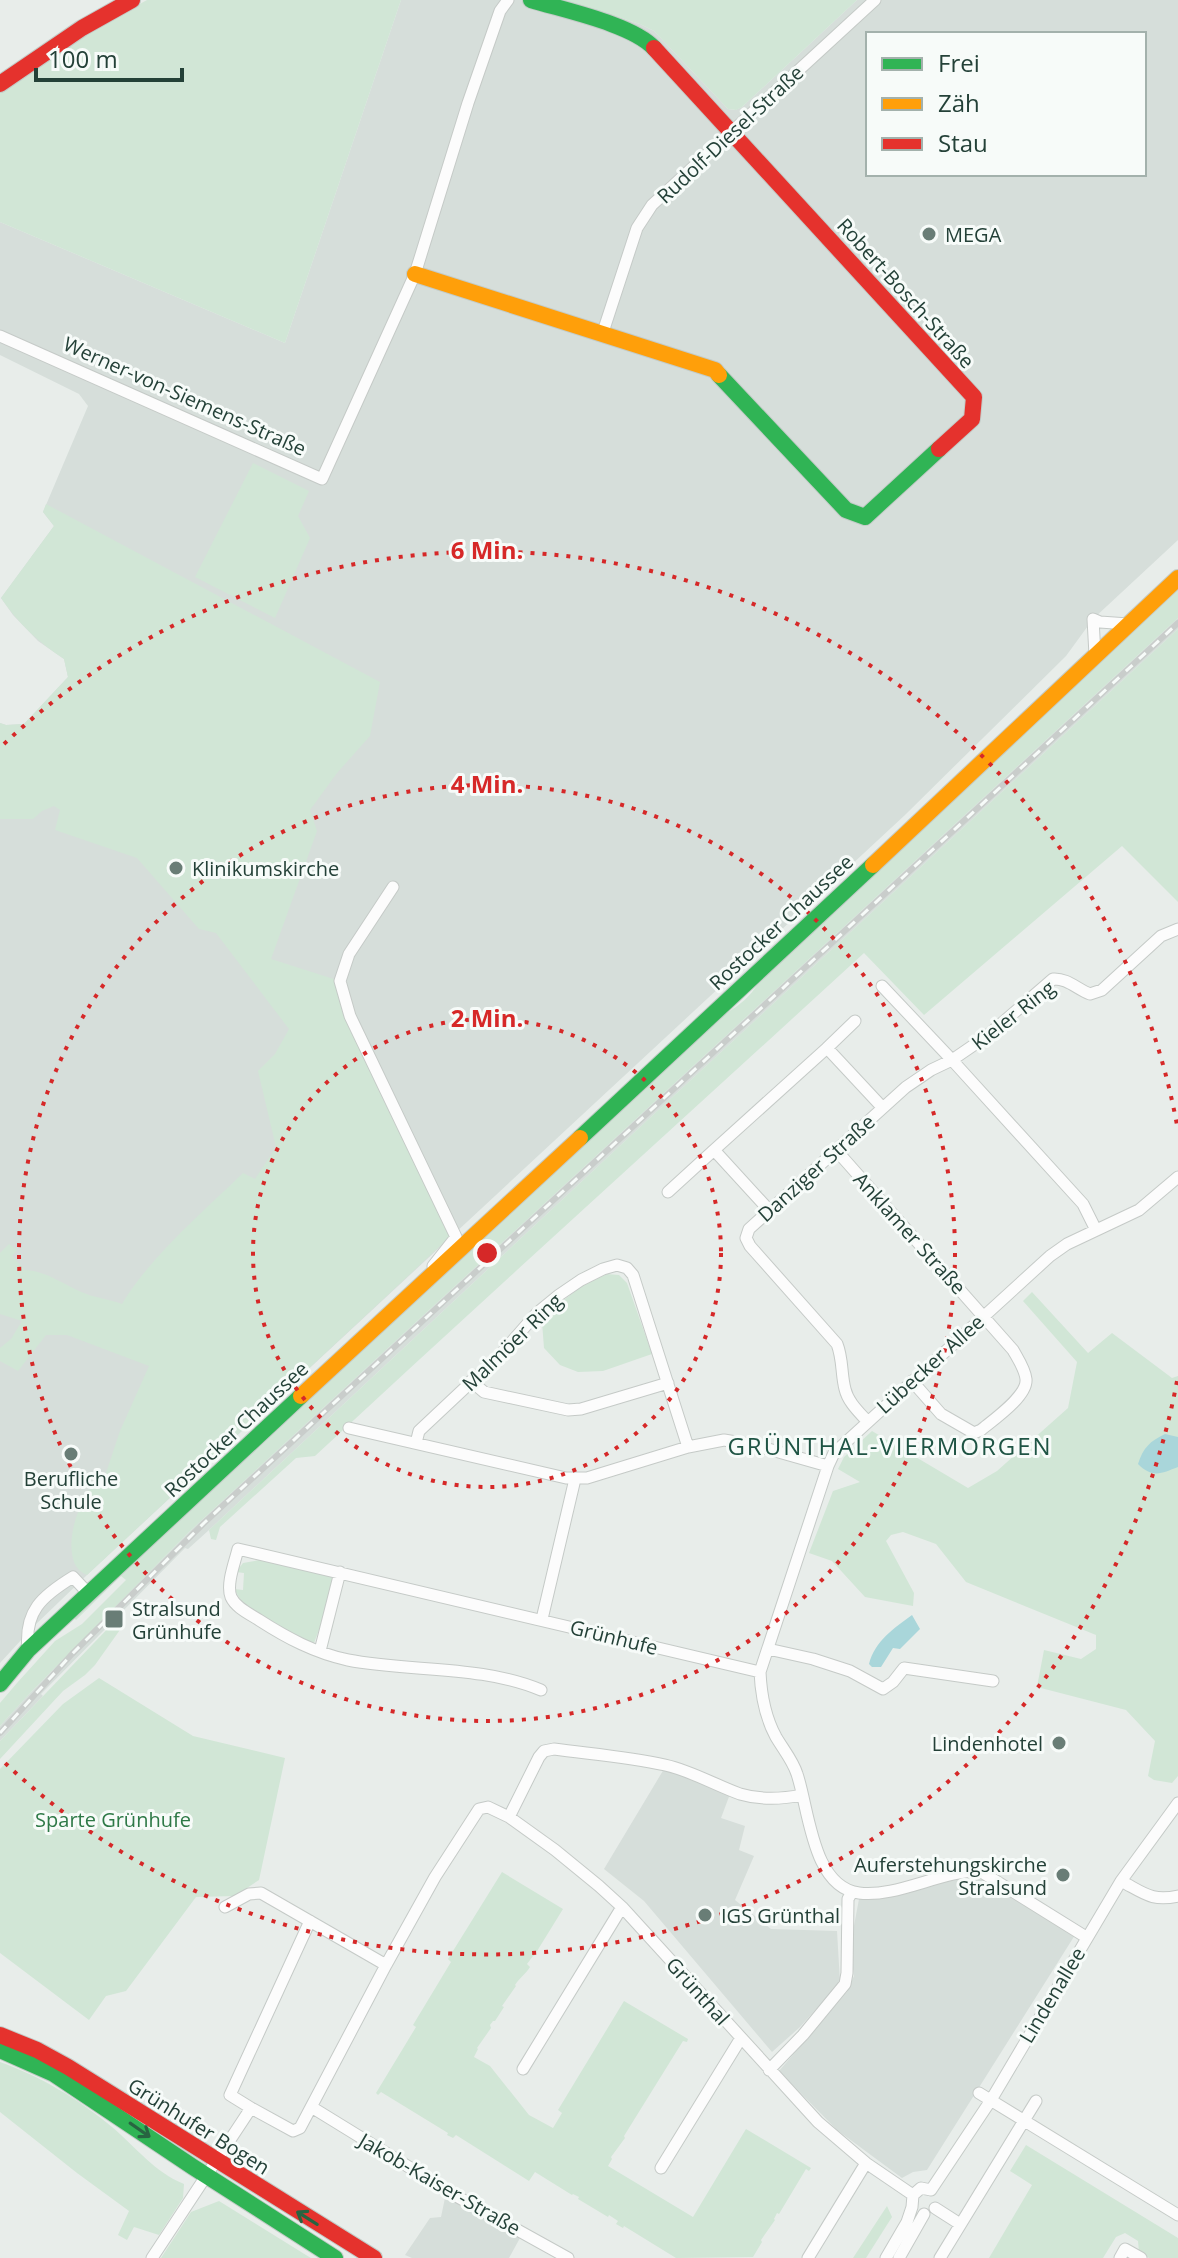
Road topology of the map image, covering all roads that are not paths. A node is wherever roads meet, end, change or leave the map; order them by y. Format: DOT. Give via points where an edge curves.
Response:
graph roads {
  1 [pos="132,0"];
  2 [pos="508,0"];
  3 [pos="531,0"];
  4 [pos="875,0"];
  5 [pos="0,84"];
  6 [pos="730,133"];
  7 [pos="415,274"];
  8 [pos="602,335"];
  9 [pos="0,336"];
  10 [pos="1178,578"];
  11 [pos="1128,624"];
  12 [pos="1095,655"];
  13 [pos="393,887"];
  14 [pos="1178,929"];
  15 [pos="882,986"];
  16 [pos="855,1021"];
  17 [pos="827,1048"];
  18 [pos="952,1060"];
  19 [pos="882,1107"];
  20 [pos="714,1150"];
  21 [pos="836,1150"];
  22 [pos="1178,1177"];
  23 [pos="668,1192"];
  24 [pos="769,1210"];
  25 [pos="1096,1230"];
  26 [pos="410,1294"];
  27 [pos="983,1316"];
  28 [pos="471,1381"];
  29 [pos="912,1381"];
  30 [pos="668,1383"];
  31 [pos="867,1421"];
  32 [pos="349,1428"];
  33 [pos="416,1443"];
  34 [pos="688,1447"];
  35 [pos="828,1466"];
  36 [pos="575,1479"];
  37 [pos="340,1572"];
  38 [pos="88,1593"];
  39 [pos="542,1619"];
  40 [pos="768,1649"];
  41 [pos="28,1650"];
  42 [pos="320,1651"];
  43 [pos="760,1672"];
  44 [pos="993,1681"];
  45 [pos="0,1684"];
  46 [pos="541,1690"];
  47 [pos="802,1795"];
  48 [pos="1178,1803"];
  49 [pos="509,1817"];
  50 [pos="1121,1881"];
  51 [pos="852,1892"];
  52 [pos="1178,1896"];
  53 [pos="225,1907"];
  54 [pos="622,1907"];
  55 [pos="310,1921"];
  56 [pos="1086,1937"];
  57 [pos="386,1965"];
  58 [pos="0,2035"];
  59 [pos="741,2038"];
  60 [pos="0,2050"];
  61 [pos="523,2069"];
  62 [pos="769,2070"];
  63 [pos="979,2093"];
  64 [pos="991,2100"];
  65 [pos="1036,2101"];
  66 [pos="251,2108"];
  67 [pos="313,2108"];
  68 [pos="1024,2120"];
  69 [pos="216,2161"];
  70 [pos="866,2163"];
  71 [pos="661,2168"];
  72 [pos="207,2176"];
  73 [pos="931,2190"];
  74 [pos="912,2201"];
  75 [pos="929,2211"];
  76 [pos="1178,2215"];
  77 [pos="960,2224"];
  78 [pos="152,2258"];
  79 [pos="335,2258"];
  80 [pos="374,2258"];
  81 [pos="568,2258"];
  82 [pos="808,2258"];
  83 [pos="886,2258"];
  84 [pos="899,2258"];
  85 [pos="940,2258"];
  86 [pos="1120,2258"];
  87 [pos="1141,2258"];
  1 -- 5 [label="main road"];
  2 -- 7 [label="street, Werner-von-Siemens-Straße" via="468,103"];
  3 -- 6 [label="main road" via="647,41"];
  4 -- 6 [label="street, Rudolf-Diesel-Straße"];
  6 -- 8 [label="street, Rudolf-Diesel-Straße" via="643,217"];
  6 -- 8 [label="main road, Robert-Bosch-Straße" via="974,397 972,419 865,517 846,510 715,370"];
  7 -- 8 [label="main road"];
  7 -- 9 [label="street, Werner-von-Siemens-Straße" via="322,479"];
  10 -- 11 [label="main road, Rostocker Chaussee"];
  11 -- 12 [label="main road, Rostocker Chaussee"];
  11 -- 12 [label="street" via="1093,619"];
  12 -- 26 [label="main road, Rostocker Chaussee"];
  13 -- 26 [label="street, Rostocker Chaussee" via="349,954 340,981 350,1016 456,1237"];
  14 -- 18 [label="street, Kieler Ring" via="1161,936 1102,990 1090,994 1053,979"];
  15 -- 18 [label="street"];
  16 -- 17 [label="street"];
  17 -- 19 [label="street"];
  17 -- 20 [label="street"];
  18 -- 19 [label="street, Danziger Straße" via="918,1078"];
  18 -- 25 [label="street, Kieler Ring" via="1083,1204"];
  19 -- 21 [label="street, Danziger Straße"];
  20 -- 23 [label="street"];
  20 -- 24 [label="street"];
  21 -- 24 [label="street, Danziger Straße"];
  21 -- 27 [label="street, Anklamer Straße"];
  22 -- 25 [label="street, Lübecker Allee" via="1139,1210"];
  24 -- 31 [label="street, Danziger Straße" via="746,1238 837,1344 845,1391"];
  25 -- 27 [label="street, Lübecker Allee" via="1050,1256"];
  26 -- 38 [label="main road, Rostocker Chaussee"];
  27 -- 29 [label="street, Lübecker Allee"];
  27 -- 29 [label="street, Anklamer Straße" via="1021,1365 1027,1381 1023,1393 974,1433 941,1414"];
  28 -- 30 [label="street" via="484,1392 568,1410"];
  28 -- 30 [label="street, Malmöer Ring" via="559,1295 617,1265 633,1275"];
  28 -- 33 [label="street, Malmöer Ring" via="419,1431"];
  29 -- 31 [label="street, Lübecker Allee"];
  30 -- 34 [label="street, Malmöer Ring"];
  31 -- 35 [label="street, Lübecker Allee"];
  32 -- 33 [label="street"];
  33 -- 36 [label="street"];
  34 -- 35 [label="street" via="735,1441"];
  34 -- 36 [label="street"];
  35 -- 40 [label="street, Lübecker Allee"];
  36 -- 39 [label="street"];
  37 -- 39 [label="street, Grünhufe"];
  37 -- 42 [label="street"];
  37 -- 42 [label="street, Grünhufe" via="238,1549 230,1588 239,1607 293,1642"];
  38 -- 41 [label="main road, Rostocker Chaussee"];
  38 -- 41 [label="street" via="73,1577 33,1609"];
  39 -- 43 [label="street, Grünhufe"];
  40 -- 43 [label="street, Lübecker Allee"];
  40 -- 44 [label="street" via="850,1671 883,1689 904,1668"];
  41 -- 45 [label="main road, Rostocker Chaussee"];
  42 -- 46 [label="street, Grünhufe" via="348,1660 491,1677"];
  43 -- 47 [label="street" via="767,1717 797,1774"];
  47 -- 49 [label="street" via="756,1797 665,1765 554,1749 539,1757"];
  47 -- 51 [label="street" via="819,1856 833,1878"];
  48 -- 50 [label="street, Lindenallee"];
  49 -- 54 [label="street, Grünthal"];
  49 -- 57 [label="street, Grünthal" via="488,1807 475,1813"];
  50 -- 52 [label="street" via="1151,1898"];
  50 -- 56 [label="street, Lindenallee"];
  51 -- 56 [label="street" via="871,1893 980,1871"];
  51 -- 62 [label="street" via="845,1984"];
  53 -- 55 [label="street" via="261,1893"];
  54 -- 59 [label="street, Grünthal"];
  54 -- 61 [label="street"];
  55 -- 57 [label="street"];
  55 -- 66 [label="street" via="230,2095"];
  56 -- 64 [label="street, Lindenallee"];
  57 -- 67 [label="street"];
  58 -- 69 [label="main road, Grünhufer Bogen" via="68,2067"];
  59 -- 62 [label="street, Grünthal"];
  59 -- 71 [label="street"];
  60 -- 72 [label="main road, Grünhufer Bogen, one-way" via="54,2074"];
  62 -- 70 [label="street, Grünthal"];
  63 -- 64 [label="street"];
  64 -- 68 [label="street"];
  64 -- 73 [label="street, Lindenallee"];
  65 -- 68 [label="street"];
  66 -- 67 [label="street" via="293,2131"];
  66 -- 69 [label="street"];
  67 -- 81 [label="street, Jakob-Kaiser-Straße"];
  68 -- 76 [label="street"];
  68 -- 77 [label="street"];
  69 -- 72 [label="street"];
  80 -- 69 [label="main road, Grünhufer Bogen, one-way"];
  70 -- 74 [label="street, Grünthal"];
  70 -- 82 [label="street"];
  72 -- 78 [label="street"];
  72 -- 79 [label="main road, Grünhufer Bogen"];
  73 -- 74 [label="street" via="921,2188"];
  73 -- 75 [label="street" via="936,2196"];
  74 -- 75 [label="street" via="917,2212"];
  74 -- 83 [label="street" via="907,2222"];
  75 -- 77 [label="street"];
  75 -- 84 [label="street"];
  77 -- 85 [label="street"];
  86 -- 87 [label="street" via="1125,2249"];
}
